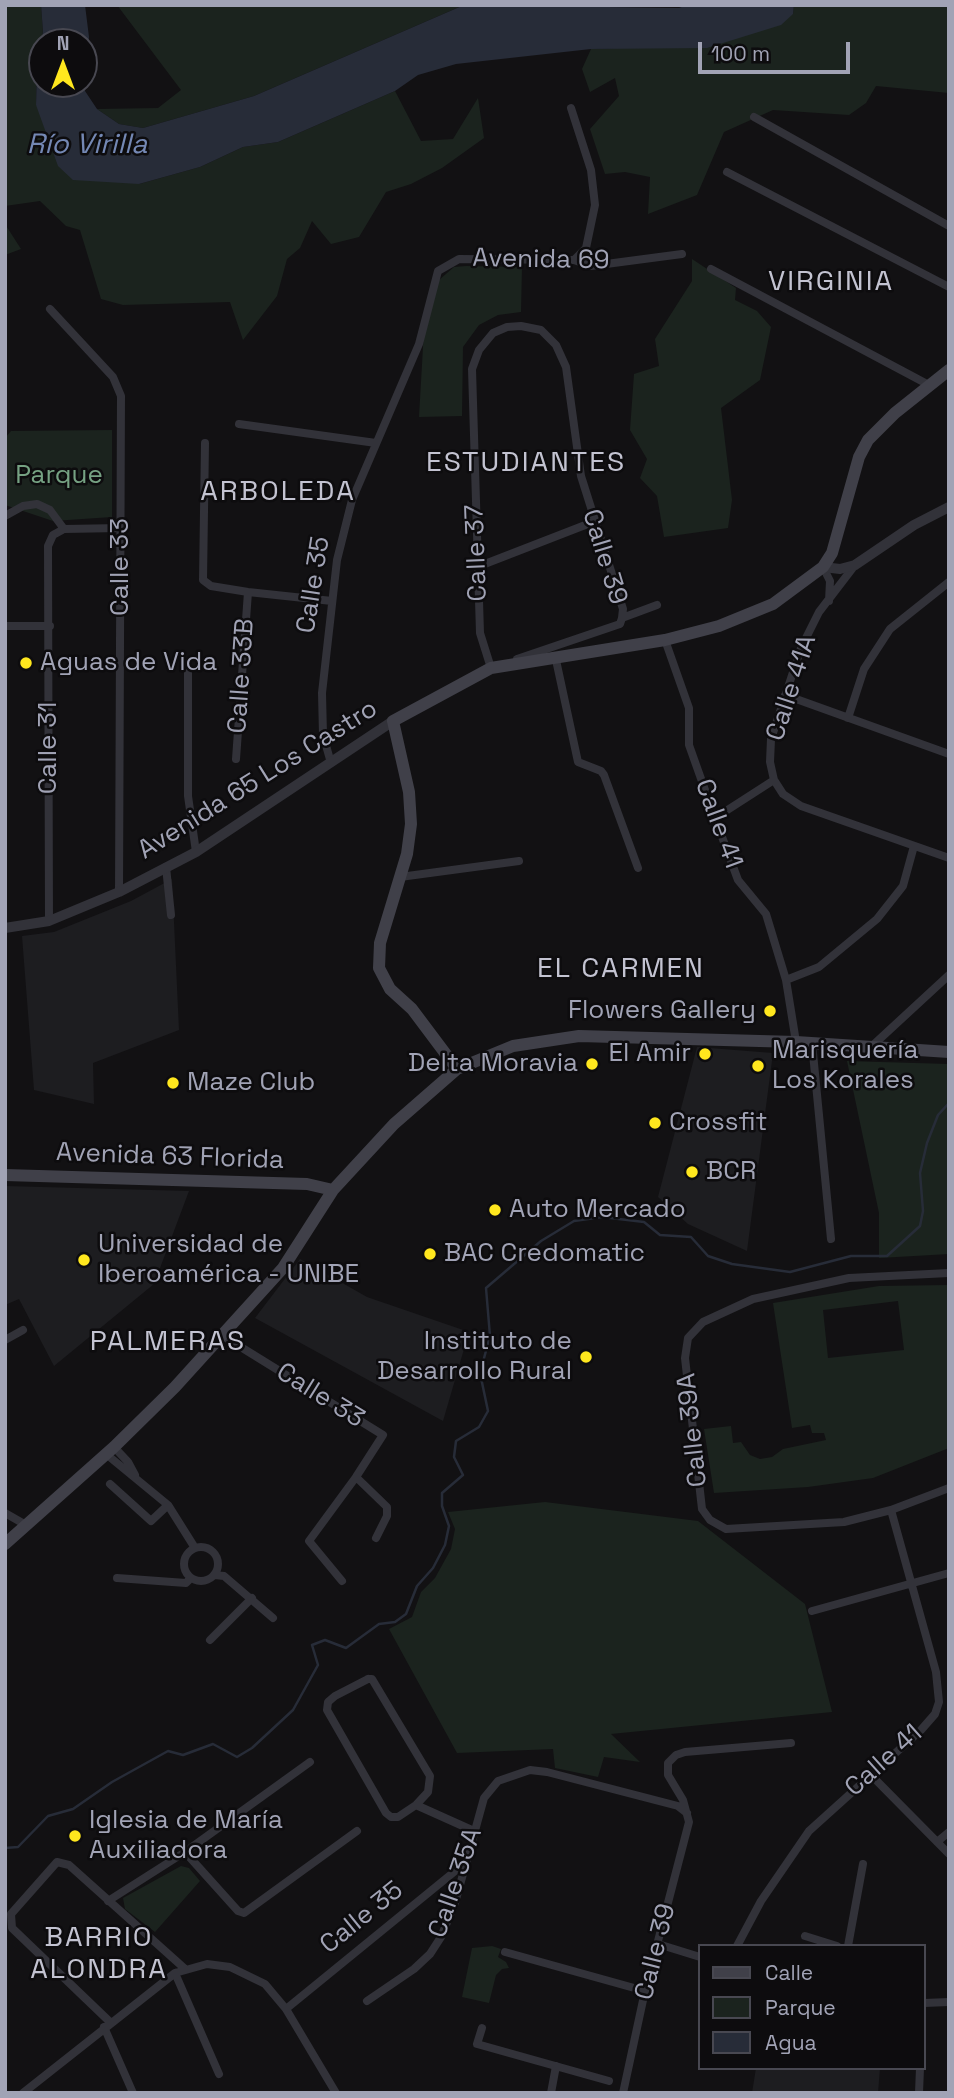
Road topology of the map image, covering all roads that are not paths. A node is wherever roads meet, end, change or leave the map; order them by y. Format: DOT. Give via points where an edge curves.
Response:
graph roads {
  1 [pos="570,108"];
  2 [pos="754,117"];
  3 [pos="727,172"];
  4 [pos="949,226"];
  5 [pos="682,254"];
  6 [pos="574,260"];
  7 [pos="443,265"];
  8 [pos="711,269"];
  9 [pos="949,286"];
  10 [pos="50,309"];
  11 [pos="507,327"];
  12 [pos="949,370"];
  13 [pos="929,385"];
  14 [pos="239,424"];
  15 [pos="205,443"];
  16 [pos="376,443"];
  17 [pos="949,508"];
  18 [pos="5,516"];
  19 [pos="593,522"];
  20 [pos="121,528"];
  21 [pos="64,529"];
  22 [pos="855,565"];
  23 [pos="477,567"];
  24 [pos="823,567"];
  25 [pos="949,582"];
  26 [pos="248,592"];
  27 [pos="332,601"];
  28 [pos="829,601"];
  29 [pos="657,605"];
  30 [pos="622,618"];
  31 [pos="5,626"];
  32 [pos="50,626"];
  33 [pos="665,640"];
  34 [pos="556,660"];
  35 [pos="188,667"];
  36 [pos="491,668"];
  37 [pos="785,695"];
  38 [pos="848,718"];
  39 [pos="393,721"];
  40 [pos="949,754"];
  41 [pos="236,760"];
  42 [pos="331,763"];
  43 [pos="774,780"];
  44 [pos="715,818"];
  45 [pos="914,846"];
  46 [pos="196,852"];
  47 [pos="949,858"];
  48 [pos="519,861"];
  49 [pos="166,867"];
  50 [pos="638,868"];
  51 [pos="400,877"];
  52 [pos="119,892"];
  53 [pos="171,915"];
  54 [pos="49,921"];
  55 [pos="5,928"];
  56 [pos="949,975"];
  57 [pos="786,980"];
  58 [pos="796,1042"];
  59 [pos="812,1043"];
  60 [pos="871,1047"];
  61 [pos="949,1052"];
  62 [pos="457,1069"];
  63 [pos="5,1175"];
  64 [pos="307,1184"];
  65 [pos="333,1190"];
  66 [pos="318,1214"];
  67 [pos="831,1239"];
  68 [pos="949,1273"];
  69 [pos="23,1330"];
  70 [pos="223,1336"];
  71 [pos="5,1340"];
  72 [pos="110,1451"];
  73 [pos="356,1478"];
  74 [pos="110,1484"];
  75 [pos="949,1488"];
  76 [pos="168,1505"];
  77 [pos="891,1510"];
  78 [pos="5,1513"];
  79 [pos="26,1525"];
  80 [pos="376,1538"];
  81 [pos="5,1544"];
  82 [pos="195,1548"];
  83 [pos="949,1573"];
  84 [pos="215,1575"];
  85 [pos="117,1578"];
  86 [pos="191,1578"];
  87 [pos="342,1581"];
  88 [pos="910,1586"];
  89 [pos="252,1598"];
  90 [pos="812,1611"];
  91 [pos="273,1618"];
  92 [pos="210,1640"];
  93 [pos="791,1743"];
  94 [pos="310,1762"];
  95 [pos="871,1775"];
  96 [pos="416,1805"];
  97 [pos="687,1813"];
  98 [pos="357,1831"];
  99 [pos="474,1831"];
  100 [pos="949,1832"];
  101 [pos="937,1842"];
  102 [pos="185,1852"];
  103 [pos="949,1854"];
  104 [pos="466,1863"];
  105 [pos="863,1864"];
  106 [pos="108,1901"];
  107 [pos="805,1936"];
  108 [pos="658,1944"];
  109 [pos="738,1944"];
  110 [pos="831,1944"];
  111 [pos="848,1944"];
  112 [pos="505,1952"];
  113 [pos="698,1956"];
  114 [pos="184,1968"];
  115 [pos="174,1973"];
  116 [pos="645,1990"];
  117 [pos="367,2001"];
  118 [pos="926,2003"];
  119 [pos="949,2003"];
  120 [pos="286,2009"];
  121 [pos="107,2025"];
  122 [pos="482,2028"];
  123 [pos="556,2066"];
  124 [pos="920,2070"];
  125 [pos="219,2074"];
  126 [pos="610,2081"];
  127 [pos="23,2093"];
  128 [pos="133,2093"];
  129 [pos="336,2093"];
  130 [pos="551,2093"];
  131 [pos="623,2093"];
  132 [pos="919,2093"];
  1 -- 6 [label="street" via="591,170 595,205 586,248"];
  2 -- 4 [label="street"];
  3 -- 9 [label="street"];
  5 -- 6 [label="street, Avenida 69" via="591,266"];
  6 -- 7 [label="street, Avenida 69" via="459,258"];
  7 -- 16 [label="street, Calle 35" via="433,278 419,344"];
  8 -- 13 [label="street"];
  10 -- 20 [label="street, Calle 33" via="118,386 122,406"];
  11 -- 19 [label="street, Calle 39" via="541,330 556,345 566,368 581,476"];
  11 -- 23 [label="street, Calle 37" via="493,333 479,350 472,369"];
  12 -- 13 [label="main road"];
  13 -- 24 [label="main road" via="868,440 832,553"];
  14 -- 16 [label="street"];
  15 -- 26 [label="street" via="203,580 211,586"];
  16 -- 27 [label="street, Calle 35" via="352,500"];
  17 -- 22 [label="street" via="914,525"];
  18 -- 21 [label="street" via="23,506 37,505 50,510"];
  19 -- 23 [label="street"];
  19 -- 30 [label="street, Calle 39" via="623,609"];
  20 -- 21 [label="street"];
  20 -- 52 [label="street, Calle 33"];
  21 -- 32 [label="street, Calle 31" via="53,535 48,546"];
  22 -- 24 [label="street"];
  22 -- 28 [label="street, Calle 41A"];
  23 -- 36 [label="street, Calle 37" via="480,633"];
  24 -- 28 [label="street" via="830,581"];
  24 -- 33 [label="main road" via="798,588 752,614"];
  25 -- 38 [label="street" via="890,629 864,670"];
  26 -- 27 [label="street"];
  26 -- 41 [label="street, Calle 33B"];
  27 -- 42 [label="street, Calle 35" via="322,693 323,734"];
  28 -- 37 [label="street, Calle 41A" via="801,648"];
  29 -- 30 [label="street"];
  30 -- 36 [label="street" via="620,624"];
  31 -- 32 [label="street"];
  32 -- 54 [label="street, Calle 31"];
  33 -- 34 [label="main road"];
  33 -- 44 [label="street, Calle 41" via="689,708 689,745"];
  34 -- 36 [label="main road"];
  34 -- 50 [label="street" via="578,762 604,775"];
  35 -- 46 [label="street" via="188,796"];
  36 -- 39 [label="main road, Avenida 65 Los Castro"];
  37 -- 38 [label="street"];
  37 -- 43 [label="street, Calle 41A" via="771,739"];
  38 -- 40 [label="street"];
  39 -- 42 [label="street, Avenida 65 Los Castro"];
  39 -- 51 [label="main road" via="409,792 411,824"];
  42 -- 46 [label="street, Avenida 65 Los Castro"];
  43 -- 44 [label="street"];
  43 -- 45 [label="street" via="783,794 802,806"];
  44 -- 57 [label="street, Calle 41" via="738,880 765,914"];
  45 -- 47 [label="street"];
  45 -- 57 [label="street" via="903,886 877,919 820,967"];
  46 -- 49 [label="street, Avenida 65 Los Castro"];
  48 -- 51 [label="street"];
  49 -- 52 [label="street, Avenida 65 Los Castro"];
  49 -- 53 [label="street"];
  51 -- 62 [label="main road" via="380,943 379,968 397,999 412,1009"];
  52 -- 54 [label="street, Avenida 65 Los Castro"];
  54 -- 55 [label="street, Avenida 65 Los Castro"];
  56 -- 60 [label="street"];
  57 -- 58 [label="street, Calle 41"];
  58 -- 59 [label="main road"];
  58 -- 62 [label="main road" via="569,1037 513,1046"];
  59 -- 60 [label="main road"];
  59 -- 67 [label="street"];
  60 -- 61 [label="main road"];
  62 -- 65 [label="main road" via="394,1124"];
  63 -- 64 [label="main road, Avenida 63 Florida"];
  64 -- 65 [label="main road, Avenida 63 Florida"];
  64 -- 66 [label="main road"];
  65 -- 66 [label="main road"];
  66 -- 70 [label="main road" via="283,1268"];
  68 -- 77 [label="street, Calle 39A" via="849,1278 800,1287 728,1308 703,1322 688,1338 685,1358 702,1509 710,1520 726,1529 755,1528 844,1522"];
  69 -- 71 [label="street"];
  70 -- 72 [label="main road"];
  70 -- 73 [label="street, Calle 33" via="383,1435"];
  72 -- 76 [label="street" via="128,1462 135,1475"];
  72 -- 79 [label="main road"];
  73 -- 80 [label="street" via="387,1507"];
  73 -- 87 [label="street" via="309,1541"];
  74 -- 76 [label="street" via="151,1521"];
  75 -- 77 [label="street"];
  76 -- 82 [label="street"];
  77 -- 88 [label="street, Calle 41"];
  78 -- 79 [label="street"];
  79 -- 81 [label="main road"];
  82 -- 84 [label="street" via="208,1548 217,1556"];
  82 -- 86 [label="street" via="185,1559"];
  83 -- 88 [label="street"];
  84 -- 86 [label="street" via="206,1580"];
  84 -- 89 [label="street" via="224,1576"];
  85 -- 86 [label="street" via="186,1583"];
  88 -- 90 [label="street"];
  88 -- 95 [label="street, Calle 41" via="936,1672 939,1702 921,1730"];
  89 -- 91 [label="street"];
  89 -- 92 [label="street"];
  93 -- 97 [label="street" via="685,1752 673,1757 668,1775"];
  94 -- 102 [label="street"];
  95 -- 101 [label="street"];
  95 -- 109 [label="street, Calle 41" via="809,1831 761,1900"];
  96 -- 96 [label="street" via="428,1792 430,1776 372,1679 328,1702 327,1710 386,1813 398,1817"];
  96 -- 99 [label="street"];
  97 -- 99 [label="street, Calle 35A" via="678,1806 530,1770 498,1781 484,1798"];
  97 -- 108 [label="street, Calle 39" via="689,1822"];
  98 -- 102 [label="street" via="244,1913"];
  99 -- 104 [label="street, Calle 35A"];
  100 -- 101 [label="street"];
  101 -- 103 [label="street"];
  102 -- 106 [label="street"];
  104 -- 117 [label="street, Calle 35A" via="455,1903 430,1954"];
  104 -- 120 [label="street, Calle 35"];
  105 -- 111 [label="street"];
  106 -- 114 [label="street"];
  106 -- 121 [label="street" via="63,1862 57,1862 11,1914 10,1921"];
  107 -- 110 [label="street"];
  108 -- 113 [label="street"];
  108 -- 116 [label="street, Calle 39"];
  112 -- 116 [label="street"];
  114 -- 115 [label="street"];
  114 -- 120 [label="street" via="207,1964 247,1973 265,1984"];
  115 -- 121 [label="street"];
  115 -- 125 [label="street"];
  116 -- 131 [label="street, Calle 39"];
  118 -- 119 [label="street"];
  120 -- 129 [label="street"];
  121 -- 127 [label="street"];
  121 -- 128 [label="street"];
  122 -- 123 [label="street" via="477,2044"];
  123 -- 126 [label="street"];
  123 -- 130 [label="street"];
  124 -- 132 [label="street"];
}
